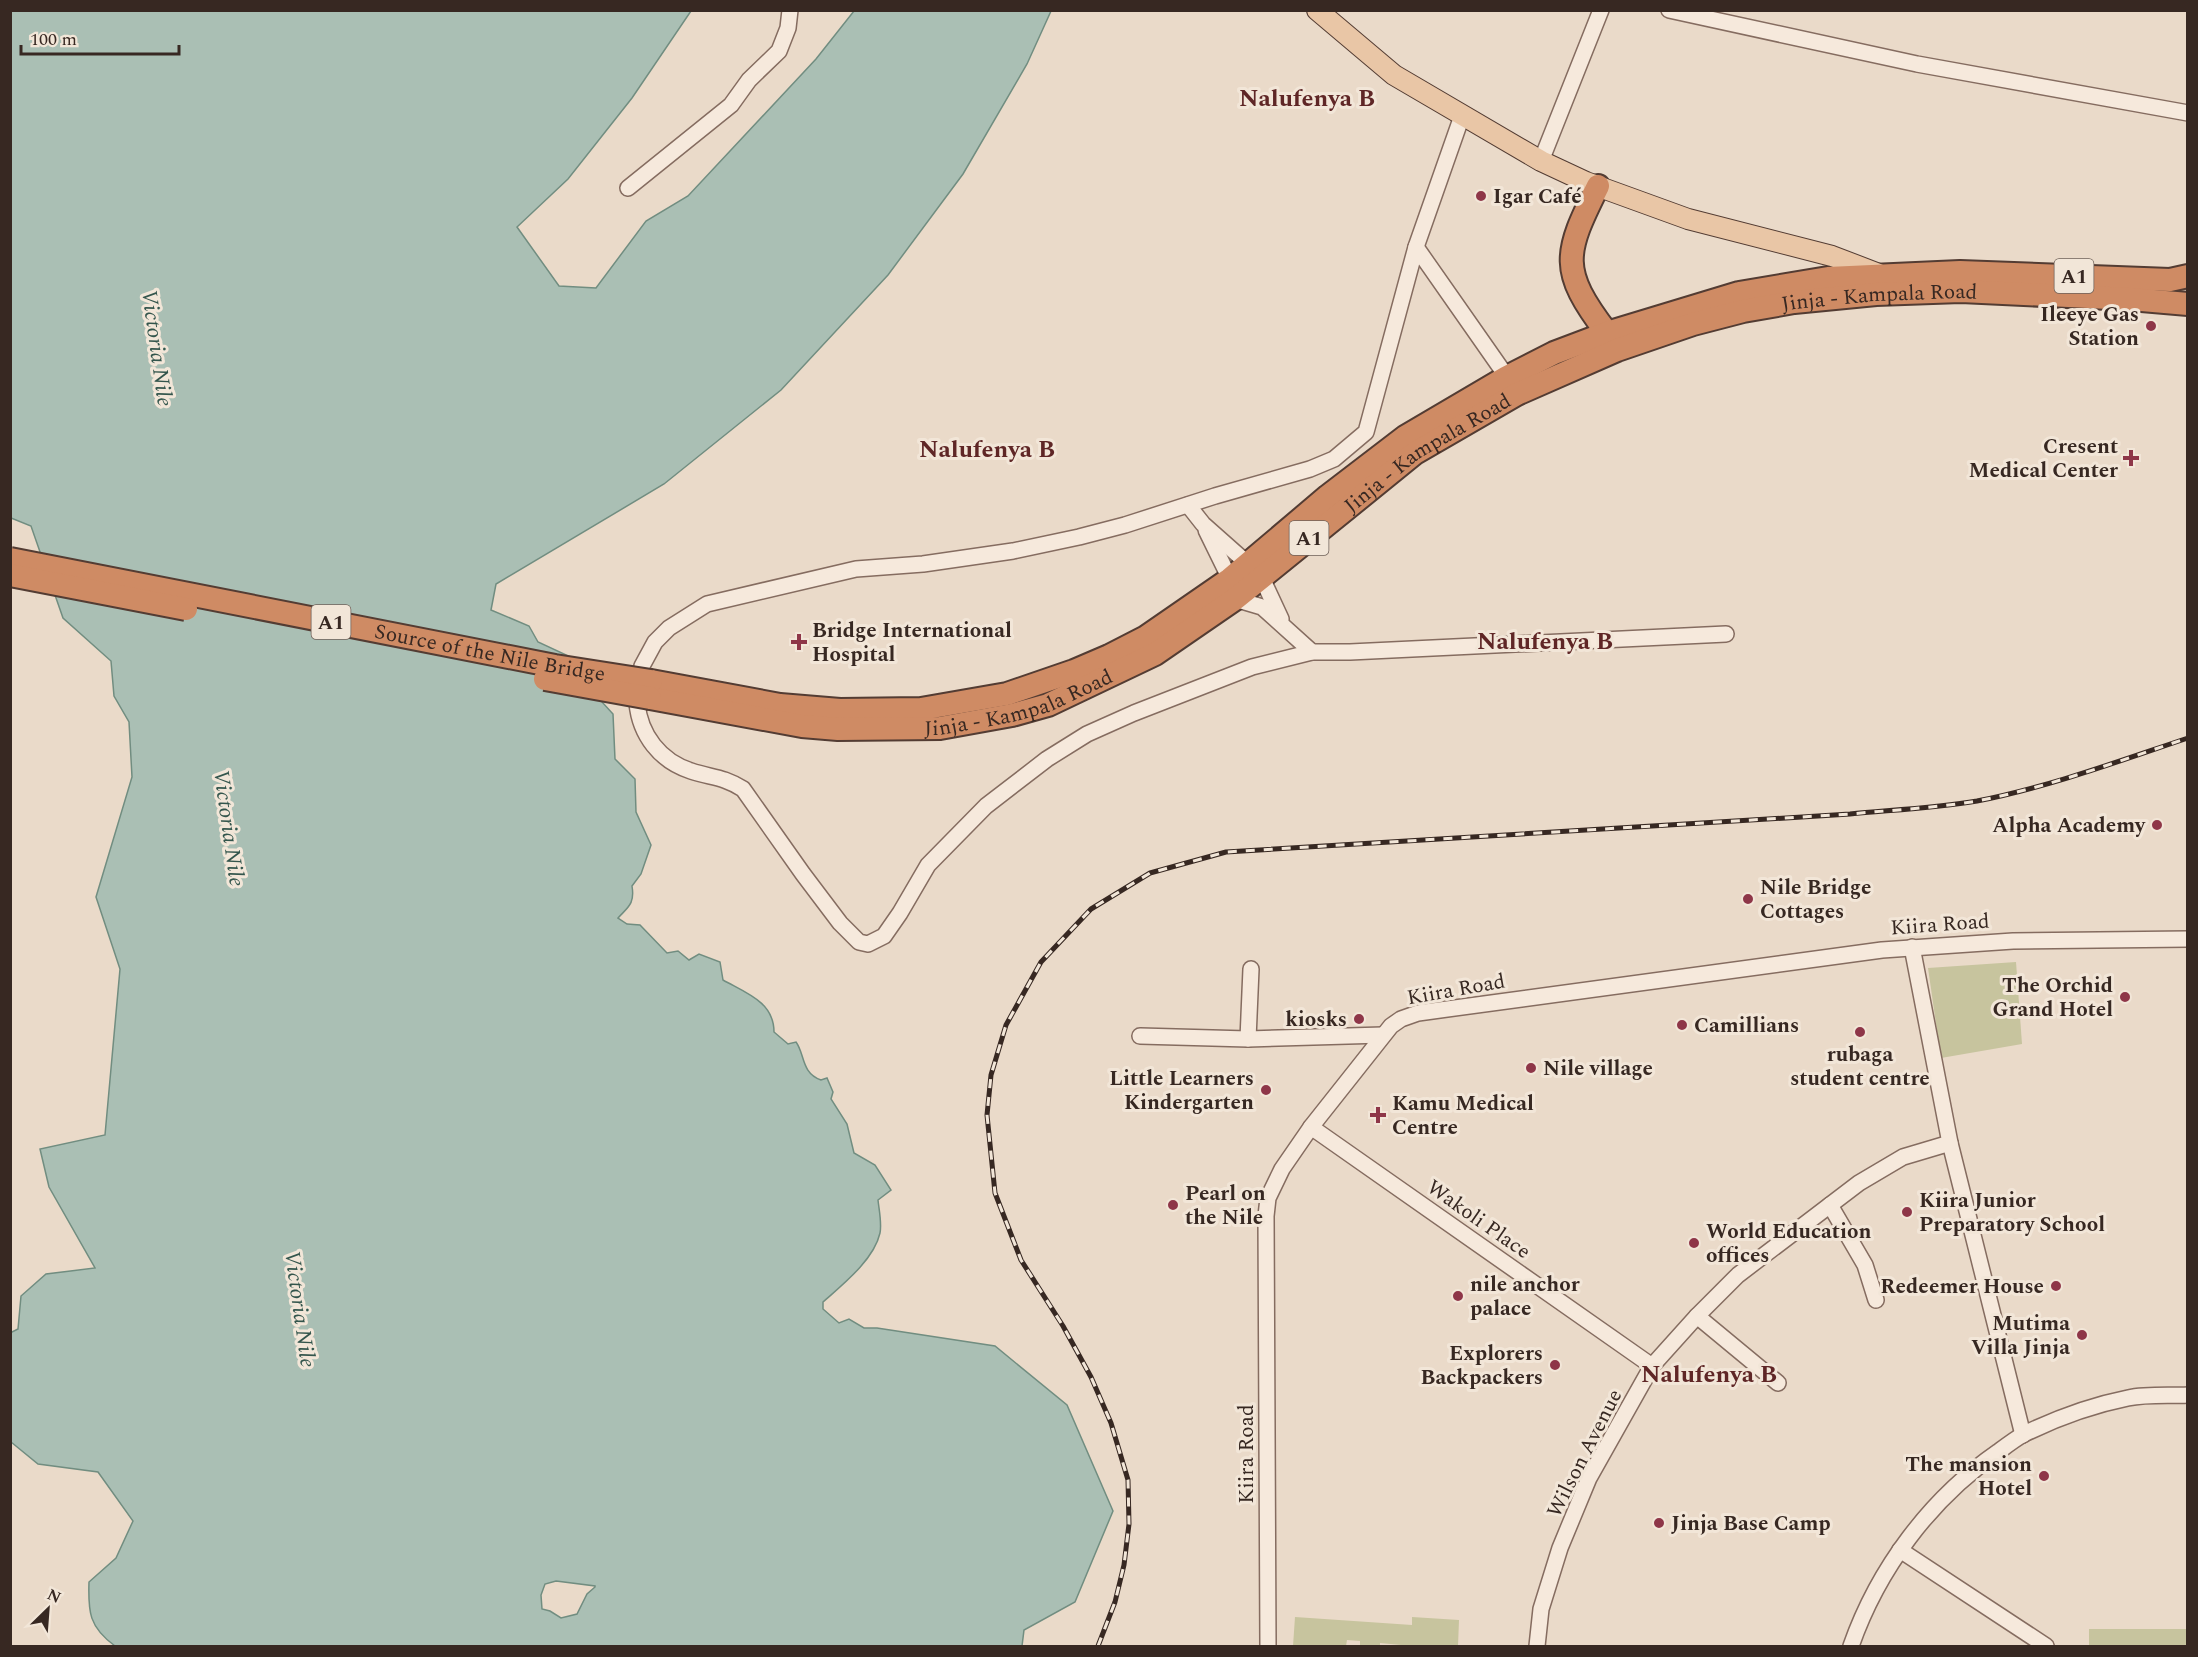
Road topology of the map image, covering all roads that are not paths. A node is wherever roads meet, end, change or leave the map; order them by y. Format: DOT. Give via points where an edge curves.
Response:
graph roads {
  1 [pos="790,10"];
  2 [pos="1317,10"];
  3 [pos="1601,10"];
  4 [pos="1669,10"];
  5 [pos="2187,113"];
  6 [pos="1462,116"];
  7 [pos="1541,161"];
  8 [pos="1598,186"];
  9 [pos="628,188"];
  10 [pos="1416,247"];
  11 [pos="1879,274"];
  12 [pos="2187,276"];
  13 [pos="2185,303"];
  14 [pos="1607,333"];
  15 [pos="1507,377"];
  16 [pos="1188,505"];
  17 [pos="1203,524"];
  18 [pos="10,559"];
  19 [pos="1255,570"];
  20 [pos="10,575"];
  21 [pos="1232,589"];
  22 [pos="1286,629"];
  23 [pos="1726,634"];
  24 [pos="1312,652"];
  25 [pos="645,687"];
  26 [pos="2187,939"];
  27 [pos="1912,948"];
  28 [pos="1251,969"];
  29 [pos="1383,1035"];
  30 [pos="1140,1036"];
  31 [pos="1248,1039"];
  32 [pos="1311,1127"];
  33 [pos="1950,1143"];
  34 [pos="1830,1205"];
  35 [pos="1876,1300"];
  36 [pos="1697,1316"];
  37 [pos="1652,1366"];
  38 [pos="1778,1383"];
  39 [pos="2187,1395"];
  40 [pos="2023,1435"];
  41 [pos="1900,1550"];
  42 [pos="1268,1647"];
  43 [pos="1537,1647"];
  44 [pos="1851,1647"];
  45 [pos="2046,1647"];
  1 -- 9 [label="street" via="779,51 730,105"];
  2 -- 6 [label="main road" via="1394,75"];
  3 -- 7 [label="street"];
  4 -- 5 [label="street" via="1917,64"];
  6 -- 7 [label="main road"];
  6 -- 10 [label="street"];
  7 -- 8 [label="main road"];
  8 -- 11 [label="main road" via="1688,219 1832,256"];
  8 -- 14 [label="highway" via="1573,239 1571,255 1575,282"];
  10 -- 15 [label="street"];
  10 -- 16 [label="street" via="1366,432 1334,459 1310,469"];
  11 -- 12 [label="highway, Jinja - Kampala Road / A1" via="1960,272 2170,280"];
  11 -- 14 [label="highway, Jinja - Kampala Road / A1" via="1739,293"];
  13 -- 19 [label="highway, Jinja - Kampala Road / A1" via="1961,291 1876,294 1784,304 1693,324 1563,372 1466,422 1415,453 1340,512"];
  14 -- 15 [label="highway, Jinja - Kampala Road / A1"];
  15 -- 19 [label="highway, Jinja - Kampala Road / A1" via="1405,437 1328,496"];
  16 -- 17 [label="street"];
  16 -- 25 [label="street" via="1125,525 1013,551 856,570 707,604 669,628 655,642"];
  17 -- 19 [label="street"];
  17 -- 21 [label="street"];
  18 -- 25 [label="highway, Source of the Nile Bridge / A1, bridge"];
  19 -- 21 [label="highway, Jinja - Kampala Road / A1"];
  19 -- 22 [label="street"];
  20 -- 25 [label="highway, Source of the Nile Bridge / A1, bridge"];
  21 -- 22 [label="street" via="1262,606"];
  21 -- 25 [label="highway, Jinja - Kampala Road / A1" via="1155,654 1048,705 960,726 838,729 793,724"];
  22 -- 24 [label="street"];
  23 -- 24 [label="street"];
  24 -- 25 [label="street" via="1252,667 1134,713 1087,734 1047,759 986,806 928,865 884,936 868,944 859,942 821,898 743,789 729,780 691,772 656,750 638,718"];
  26 -- 27 [label="street, Kiira Road" via="2002,941"];
  27 -- 29 [label="street, Kiira Road" via="1418,1013 1401,1019"];
  27 -- 33 [label="street"];
  28 -- 31 [label="street"];
  29 -- 31 [label="street"];
  29 -- 32 [label="street, Kiira Road"];
  30 -- 31 [label="street"];
  32 -- 37 [label="street, Wakoli Place"];
  32 -- 42 [label="street, Kiira Road" via="1275,1184 1266,1216"];
  33 -- 34 [label="street, Wilson Avenue" via="1903,1157"];
  33 -- 40 [label="street"];
  34 -- 35 [label="street" via="1865,1265"];
  34 -- 36 [label="street, Wilson Avenue" via="1738,1275"];
  36 -- 37 [label="street, Wilson Avenue"];
  36 -- 38 [label="street"];
  37 -- 43 [label="street, Wilson Avenue" via="1589,1478 1542,1610"];
  39 -- 40 [label="street" via="2130,1397 2081,1411"];
  40 -- 41 [label="street" via="1953,1488"];
  41 -- 44 [label="street" via="1876,1590"];
  41 -- 45 [label="street"];
}
